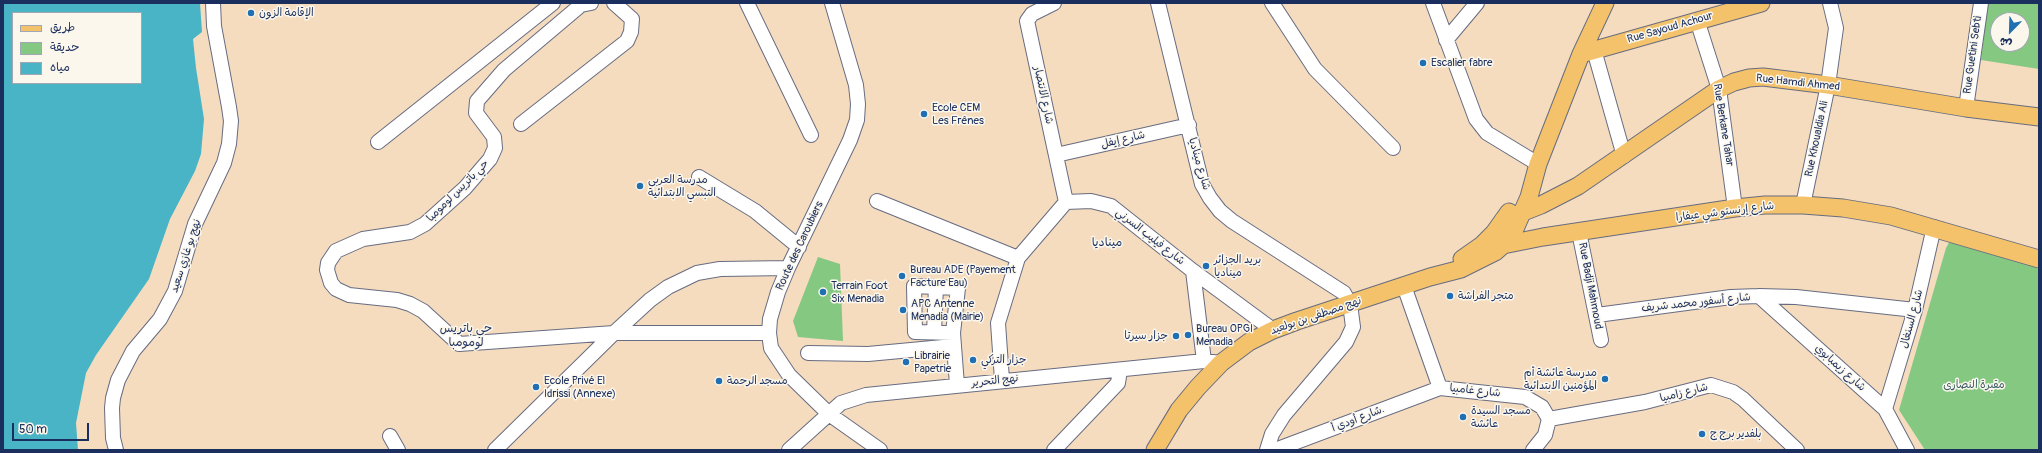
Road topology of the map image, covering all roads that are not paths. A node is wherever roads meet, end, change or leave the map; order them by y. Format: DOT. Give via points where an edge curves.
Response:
graph roads {
  1 [pos="214,3"];
  2 [pos="553,3"];
  3 [pos="591,3"];
  4 [pos="614,3"];
  5 [pos="747,3"];
  6 [pos="832,3"];
  7 [pos="1054,3"];
  8 [pos="1158,3"];
  9 [pos="1272,3"];
  10 [pos="1433,3"];
  11 [pos="1477,3"];
  12 [pos="1761,3"];
  13 [pos="1830,3"];
  14 [pos="1981,3"];
  15 [pos="1602,4"];
  16 [pos="1697,20"];
  17 [pos="1446,40"];
  18 [pos="1588,52"];
  19 [pos="474,66"];
  20 [pos="504,70"];
  21 [pos="1828,85"];
  22 [pos="1719,89"];
  23 [pos="1966,108"];
  24 [pos="2039,117"];
  25 [pos="521,124"];
  26 [pos="1189,125"];
  27 [pos="811,135"];
  28 [pos="378,142"];
  29 [pos="1393,148"];
  30 [pos="1056,155"];
  31 [pos="1624,156"];
  32 [pos="1538,164"];
  33 [pos="699,177"];
  34 [pos="877,201"];
  35 [pos="1066,202"];
  36 [pos="1803,205"];
  37 [pos="1735,208"];
  38 [pos="1522,214"];
  39 [pos="1503,220"];
  40 [pos="1934,227"];
  41 [pos="1579,232"];
  42 [pos="1543,237"];
  43 [pos="1503,245"];
  44 [pos="799,247"];
  45 [pos="1018,258"];
  46 [pos="2039,259"];
  47 [pos="788,268"];
  48 [pos="1193,271"];
  49 [pos="1430,276"];
  50 [pos="1404,286"];
  51 [pos="936,287"];
  52 [pos="1759,296"];
  53 [pos="1350,304"];
  54 [pos="1915,310"];
  55 [pos="1597,315"];
  56 [pos="1273,330"];
  57 [pos="934,332"];
  58 [pos="614,333"];
  59 [pos="769,333"];
  60 [pos="953,340"];
  61 [pos="1601,340"];
  62 [pos="808,353"];
  63 [pos="1213,362"];
  64 [pos="1120,370"];
  65 [pos="1002,380"];
  66 [pos="957,385"];
  67 [pos="1440,388"];
  68 [pos="1885,410"];
  69 [pos="829,414"];
  70 [pos="1549,419"];
  71 [pos="390,436"];
  72 [pos="1153,447"];
  73 [pos="116,450"];
  74 [pos="398,450"];
  75 [pos="495,450"];
  76 [pos="789,450"];
  77 [pos="880,450"];
  78 [pos="1054,450"];
  79 [pos="1267,450"];
  80 [pos="1275,450"];
  81 [pos="1534,450"];
  82 [pos="1797,450"];
  83 [pos="1908,450"];
  1 -- 73 [label="street, نهج بو غازي سعيد" via="214,26 231,121 228,149 218,177 195,224 176,291 160,319 133,351 118,380 112,408"];
  2 -- 19 [label="street"];
  3 -- 20 [label="street, حي باتريس لومومبا" via="581,5"];
  4 -- 25 [label="street" via="632,19 627,41"];
  5 -- 27 [label="street"];
  6 -- 44 [label="street, Route des Caroubiers" via="856,85 857,120"];
  7 -- 30 [label="street, شارع الانتصار" via="1032,14 1027,21"];
  8 -- 26 [label="street, شارع ميناديا"];
  9 -- 29 [label="street" via="1315,69"];
  10 -- 17 [label="street"];
  11 -- 17 [label="street"];
  12 -- 16 [label="main road, Rue Sayoud Achour"];
  13 -- 21 [label="street, Rue Khoualdia Ali" via="1836,28"];
  14 -- 23 [label="street, Rue Guetini Sebti"];
  15 -- 18 [label="main road"];
  16 -- 18 [label="main road, Rue Sayoud Achour"];
  16 -- 22 [label="street, Rue Berkane Tahar"];
  17 -- 32 [label="street" via="1476,119 1487,133"];
  18 -- 31 [label="street"];
  18 -- 32 [label="main road"];
  19 -- 20 [label="street"];
  19 -- 28 [label="street"];
  20 -- 58 [label="street, حي باتريس لومومبا" via="479,98 475,107 478,116 494,137 495,148 465,188 425,224 410,232 364,239 336,251 328,263 328,277 342,293 410,304 423,311 459,344"];
  21 -- 22 [label="main road, Rue Hamdi Ahmed" via="1763,77 1734,82"];
  21 -- 23 [label="main road, Rue Hamdi Ahmed"];
  21 -- 36 [label="street, Rue Khoualdia Ali"];
  22 -- 31 [label="main road, Rue Hamdi Ahmed"];
  22 -- 37 [label="street, Rue Berkane Tahar"];
  23 -- 24 [label="main road, Rue Hamdi Ahmed"];
  26 -- 30 [label="street, شارع إيفل"];
  26 -- 53 [label="street, شارع ميناديا" via="1202,184 1220,211 1344,293"];
  30 -- 35 [label="street, شارع الانتصار"];
  31 -- 38 [label="main road, Rue Hamdi Ahmed" via="1578,186"];
  32 -- 38 [label="main road, نهج مصطفى بن بولعيد"];
  32 -- 39 [label="main road, نهج مصطفى بن بولعيد"];
  33 -- 44 [label="street" via="755,211"];
  34 -- 45 [label="street"];
  35 -- 45 [label="street"];
  35 -- 48 [label="street, شارع فيليب السرني" via="1092,202 1110,206"];
  36 -- 37 [label="main road, شارع إرنستو شي عيفارا"];
  36 -- 40 [label="main road, شارع إرنستو شي عيفارا" via="1892,216"];
  37 -- 41 [label="main road, شارع إرنستو شي عيفارا"];
  38 -- 39 [label="main road"];
  38 -- 42 [label="main road"];
  38 -- 43 [label="main road, نهج مصطفى بن بولعيد" via="1514,231"];
  39 -- 49 [label="main road, نهج مصطفى بن بولعيد" via="1494,233 1471,254"];
  40 -- 46 [label="main road, شارع إرنستو شي عيفارا"];
  40 -- 54 [label="street, شارع السنغال"];
  41 -- 42 [label="main road, شارع إرنستو شي عيفارا"];
  41 -- 55 [label="street, Rue Badji Mahmoud"];
  42 -- 43 [label="main road, شارع إرنستو شي عيفارا"];
  43 -- 49 [label="main road, نهج مصطفى بن بولعيد" via="1462,269"];
  44 -- 47 [label="street, Route des Caroubiers"];
  45 -- 65 [label="street" via="998,323"];
  47 -- 58 [label="street" via="720,269 690,276 650,300"];
  47 -- 59 [label="street, Route des Caroubiers" via="770,319"];
  48 -- 56 [label="street, شارع فيليب السرني"];
  48 -- 63 [label="street, شارع فيليب السرني"];
  49 -- 50 [label="main road, نهج مصطفى بن بولعيد"];
  50 -- 53 [label="main road, نهج مصطفى بن بولعيد"];
  50 -- 67 [label="street, شارع غامبيا"];
  51 -- 57 [label="street"];
  51 -- 57 [label="street" via="914,286 915,332"];
  51 -- 60 [label="street" via="958,288"];
  52 -- 54 [label="street, شارع أسفور محمد شريف" via="1796,297"];
  52 -- 55 [label="street, شارع أسفور محمد شريف" via="1731,297"];
  52 -- 68 [label="street, شارع زيمبابوي"];
  53 -- 56 [label="main road, نهج مصطفى بن بولعيد"];
  53 -- 79 [label="street" via="1353,328 1346,342 1284,415 1272,434"];
  54 -- 68 [label="street, شارع السنغال"];
  55 -- 61 [label="street, Rue Badji Mahmoud"];
  56 -- 63 [label="main road, نهج مصطفى بن بولعيد"];
  57 -- 60 [label="street"];
  58 -- 59 [label="street, حي باتريس لومومبا"];
  58 -- 75 [label="street"];
  59 -- 69 [label="street, Route des Caroubiers" via="771,348 778,361"];
  60 -- 62 [label="street" via="868,354"];
  60 -- 66 [label="street"];
  63 -- 64 [label="street, نهج التحرير"];
  63 -- 72 [label="main road, نهج مصطفى بن بولعيد"];
  64 -- 65 [label="street, نهج التحرير"];
  64 -- 78 [label="street" via="1118,383"];
  65 -- 66 [label="street, نهج التحرير"];
  66 -- 69 [label="street, نهج التحرير" via="866,395 841,403"];
  67 -- 70 [label="street, شارع غامبيا" via="1525,396 1542,407"];
  67 -- 80 [label="street, شارع أودي أ."];
  68 -- 83 [label="street, شارع زيمبابوي"];
  69 -- 76 [label="street, نهج التحرير"];
  69 -- 77 [label="street, Route des Caroubiers"];
  70 -- 81 [label="street" via="1545,435"];
  70 -- 82 [label="street, شارع زامبيا" via="1645,402 1711,385 1723,387 1743,399"];
  71 -- 74 [label="street"];
}
